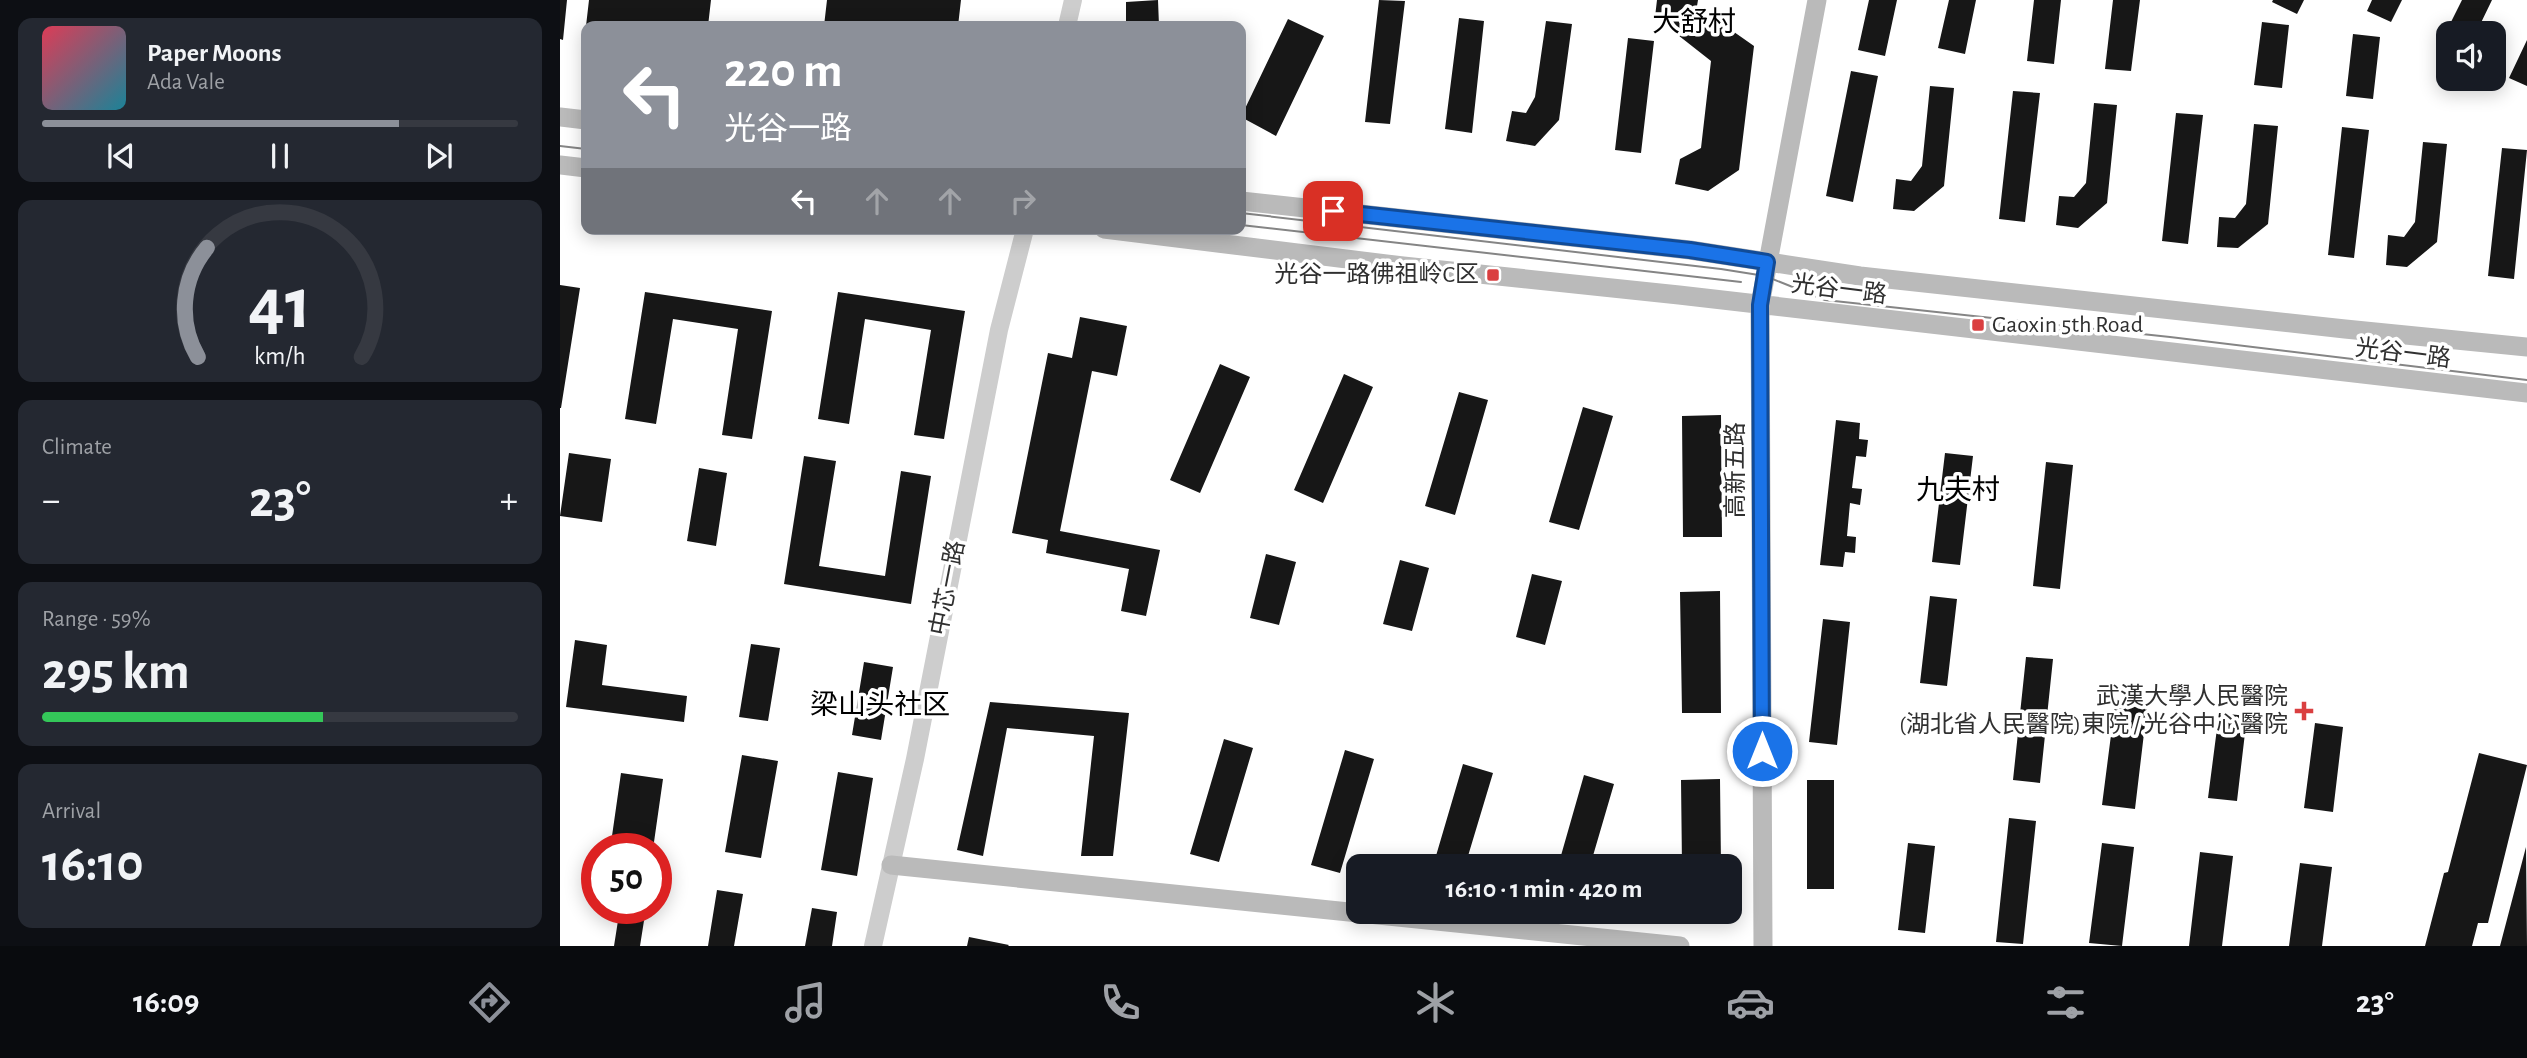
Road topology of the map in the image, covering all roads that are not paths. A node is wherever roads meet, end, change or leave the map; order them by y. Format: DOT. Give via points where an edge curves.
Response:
graph roads {
  1 [pos="1073,0"];
  2 [pos="1817,0"];
  3 [pos="1068,21"];
  4 [pos="560,117"];
  5 [pos="581,119"];
  6 [pos="560,165"];
  7 [pos="581,167"];
  8 [pos="1246,202"];
  9 [pos="1023,235"];
  10 [pos="1152,235"];
  11 [pos="1767,262"];
  12 [pos="1760,305"];
  13 [pos="2527,347"];
  14 [pos="2527,393"];
  15 [pos="890,871"];
  16 [pos="873,946"];
  17 [pos="1573,946"];
  18 [pos="1680,946"];
  19 [pos="1763,946"];
  1 -- 3 [label="street"];
  2 -- 11 [label="main road, 高新五路"];
  4 -- 5 [label="main road"];
  6 -- 7 [label="main road"];
  8 -- 11 [label="main road, 光谷一路"];
  9 -- 15 [label="street, 中芯一路" via="999,330"];
  10 -- 12 [label="main road, 光谷一路"];
  11 -- 12 [label="main road, 高新五路"];
  11 -- 13 [label="main road, 光谷一路" via="1860,276"];
  12 -- 14 [label="main road, 光谷一路"];
  12 -- 19 [label="main road, 高新五路"];
  15 -- 16 [label="street, 中芯一路"];
  15 -- 17 [label="main road"];
  15 -- 18 [label="main road"];
}
